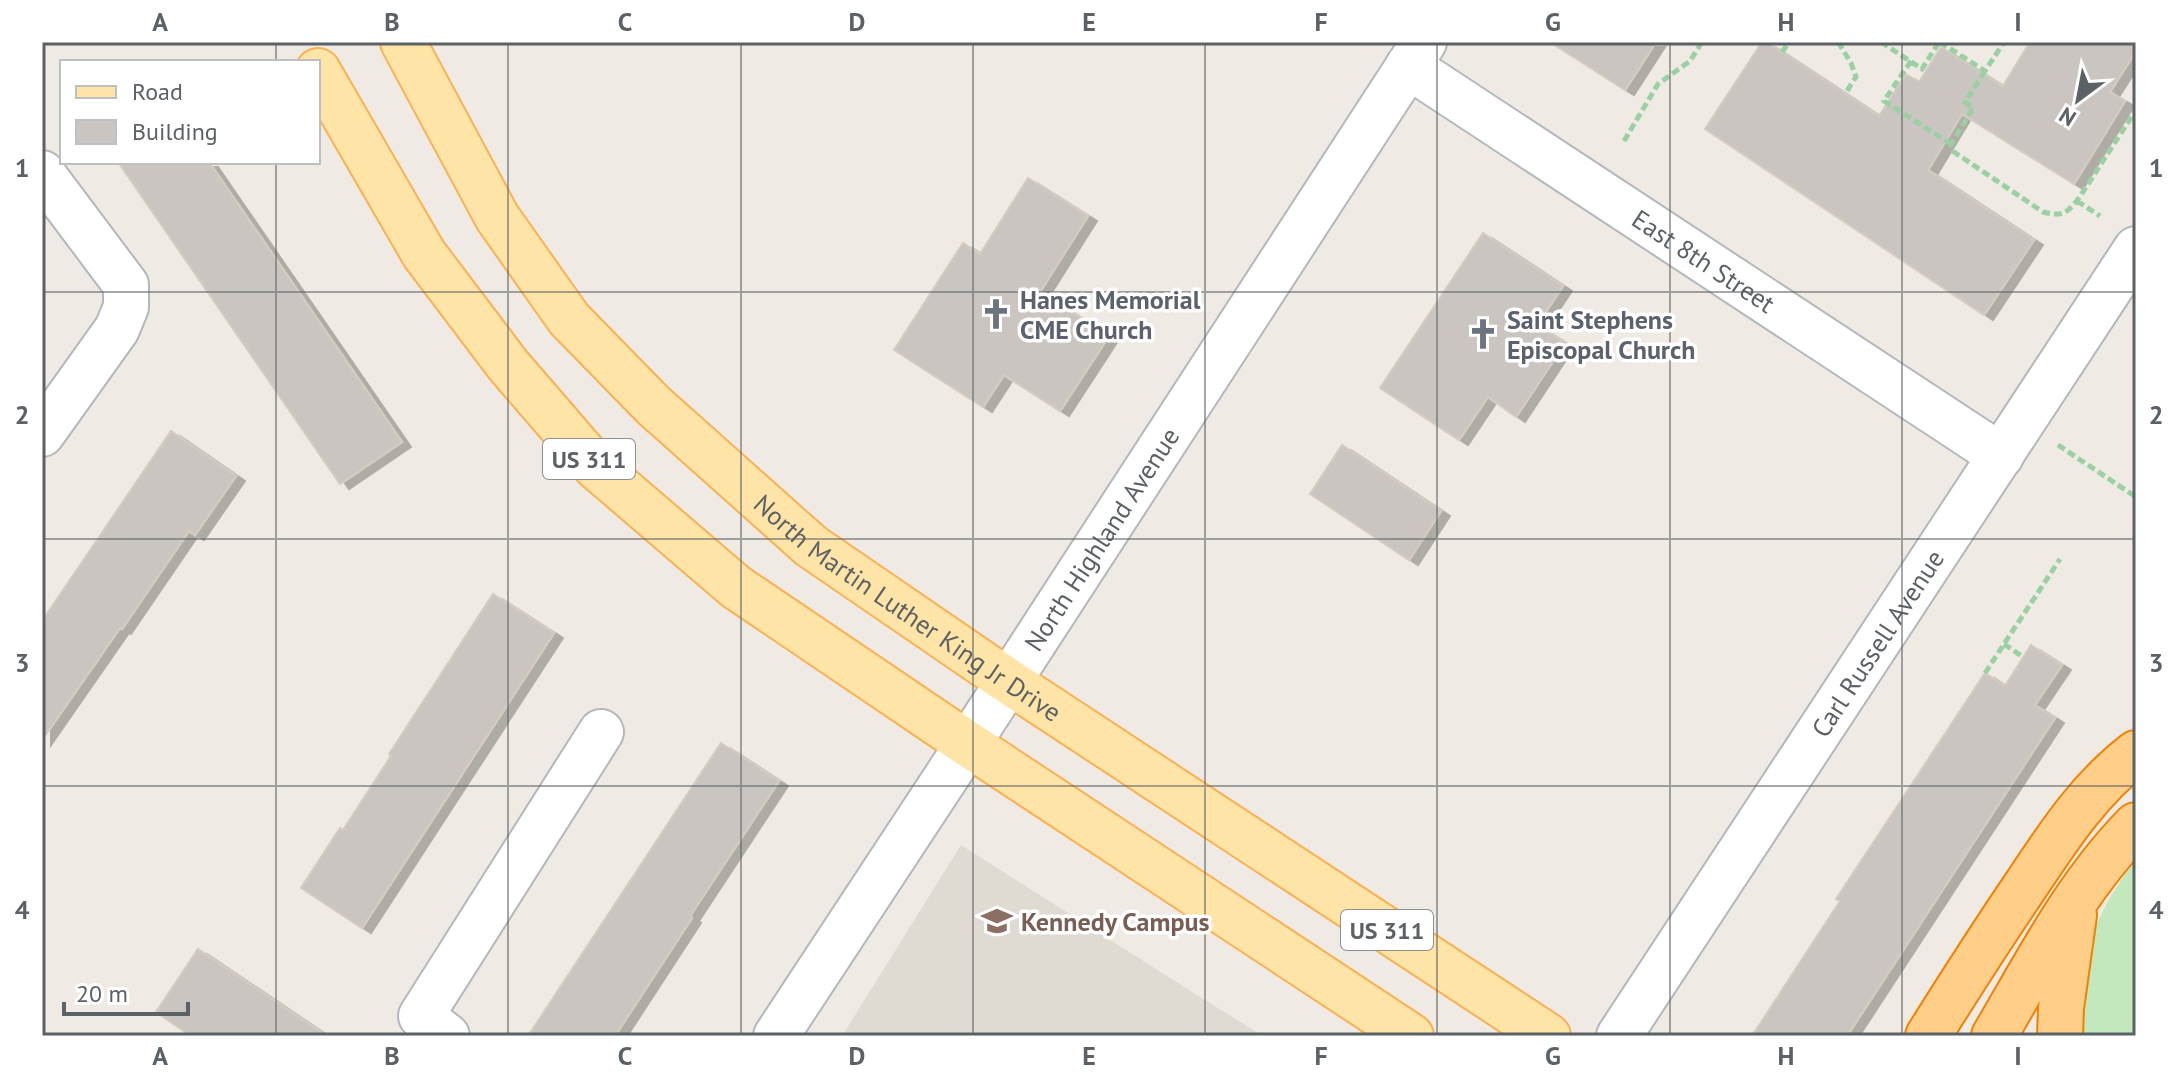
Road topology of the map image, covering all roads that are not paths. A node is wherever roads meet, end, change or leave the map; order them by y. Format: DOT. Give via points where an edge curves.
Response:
graph roads {
  1 [pos="302,42"];
  2 [pos="403,42"];
  3 [pos="1416,54"];
  4 [pos="312,60"];
  5 [pos="320,74"];
  6 [pos="42,173"];
  7 [pos="2136,249"];
  8 [pos="42,434"];
  9 [pos="2001,456"];
  10 [pos="1008,681"];
  11 [pos="601,732"];
  12 [pos="968,744"];
  13 [pos="2136,753"];
  14 [pos="2136,825"];
  15 [pos="2077,895"];
  16 [pos="447,1036"];
  17 [pos="776,1036"];
  18 [pos="1411,1036"];
  19 [pos="1548,1036"];
  20 [pos="1619,1036"];
  21 [pos="1928,1036"];
  22 [pos="1994,1036"];
  23 [pos="2060,1036"];
  1 -- 4 [label="main road"];
  2 -- 10 [label="main road, North Martin Luther King Jr Drive / US 311" via="497,217 569,319 653,405 811,546"];
  3 -- 9 [label="street, East 8th Street"];
  3 -- 10 [label="street, North Highland Avenue"];
  5 -- 12 [label="main road, US 311" via="424,254 508,365 596,467 736,587"];
  6 -- 8 [label="street" via="126,285 126,307 117,329"];
  7 -- 9 [label="street, Carl Russell Avenue"];
  9 -- 20 [label="street, Carl Russell Avenue"];
  10 -- 12 [label="street, North Highland Avenue"];
  10 -- 19 [label="main road, North Martin Luther King Jr Drive / US 311"];
  11 -- 16 [label="street" via="421,1016"];
  12 -- 17 [label="street, North Highland Avenue"];
  12 -- 18 [label="main road, US 311"];
  13 -- 21 [label="highway" via="2092,792 2058,838"];
  14 -- 15 [label="highway"];
  15 -- 22 [label="highway"];
  15 -- 23 [label="highway"];
}
